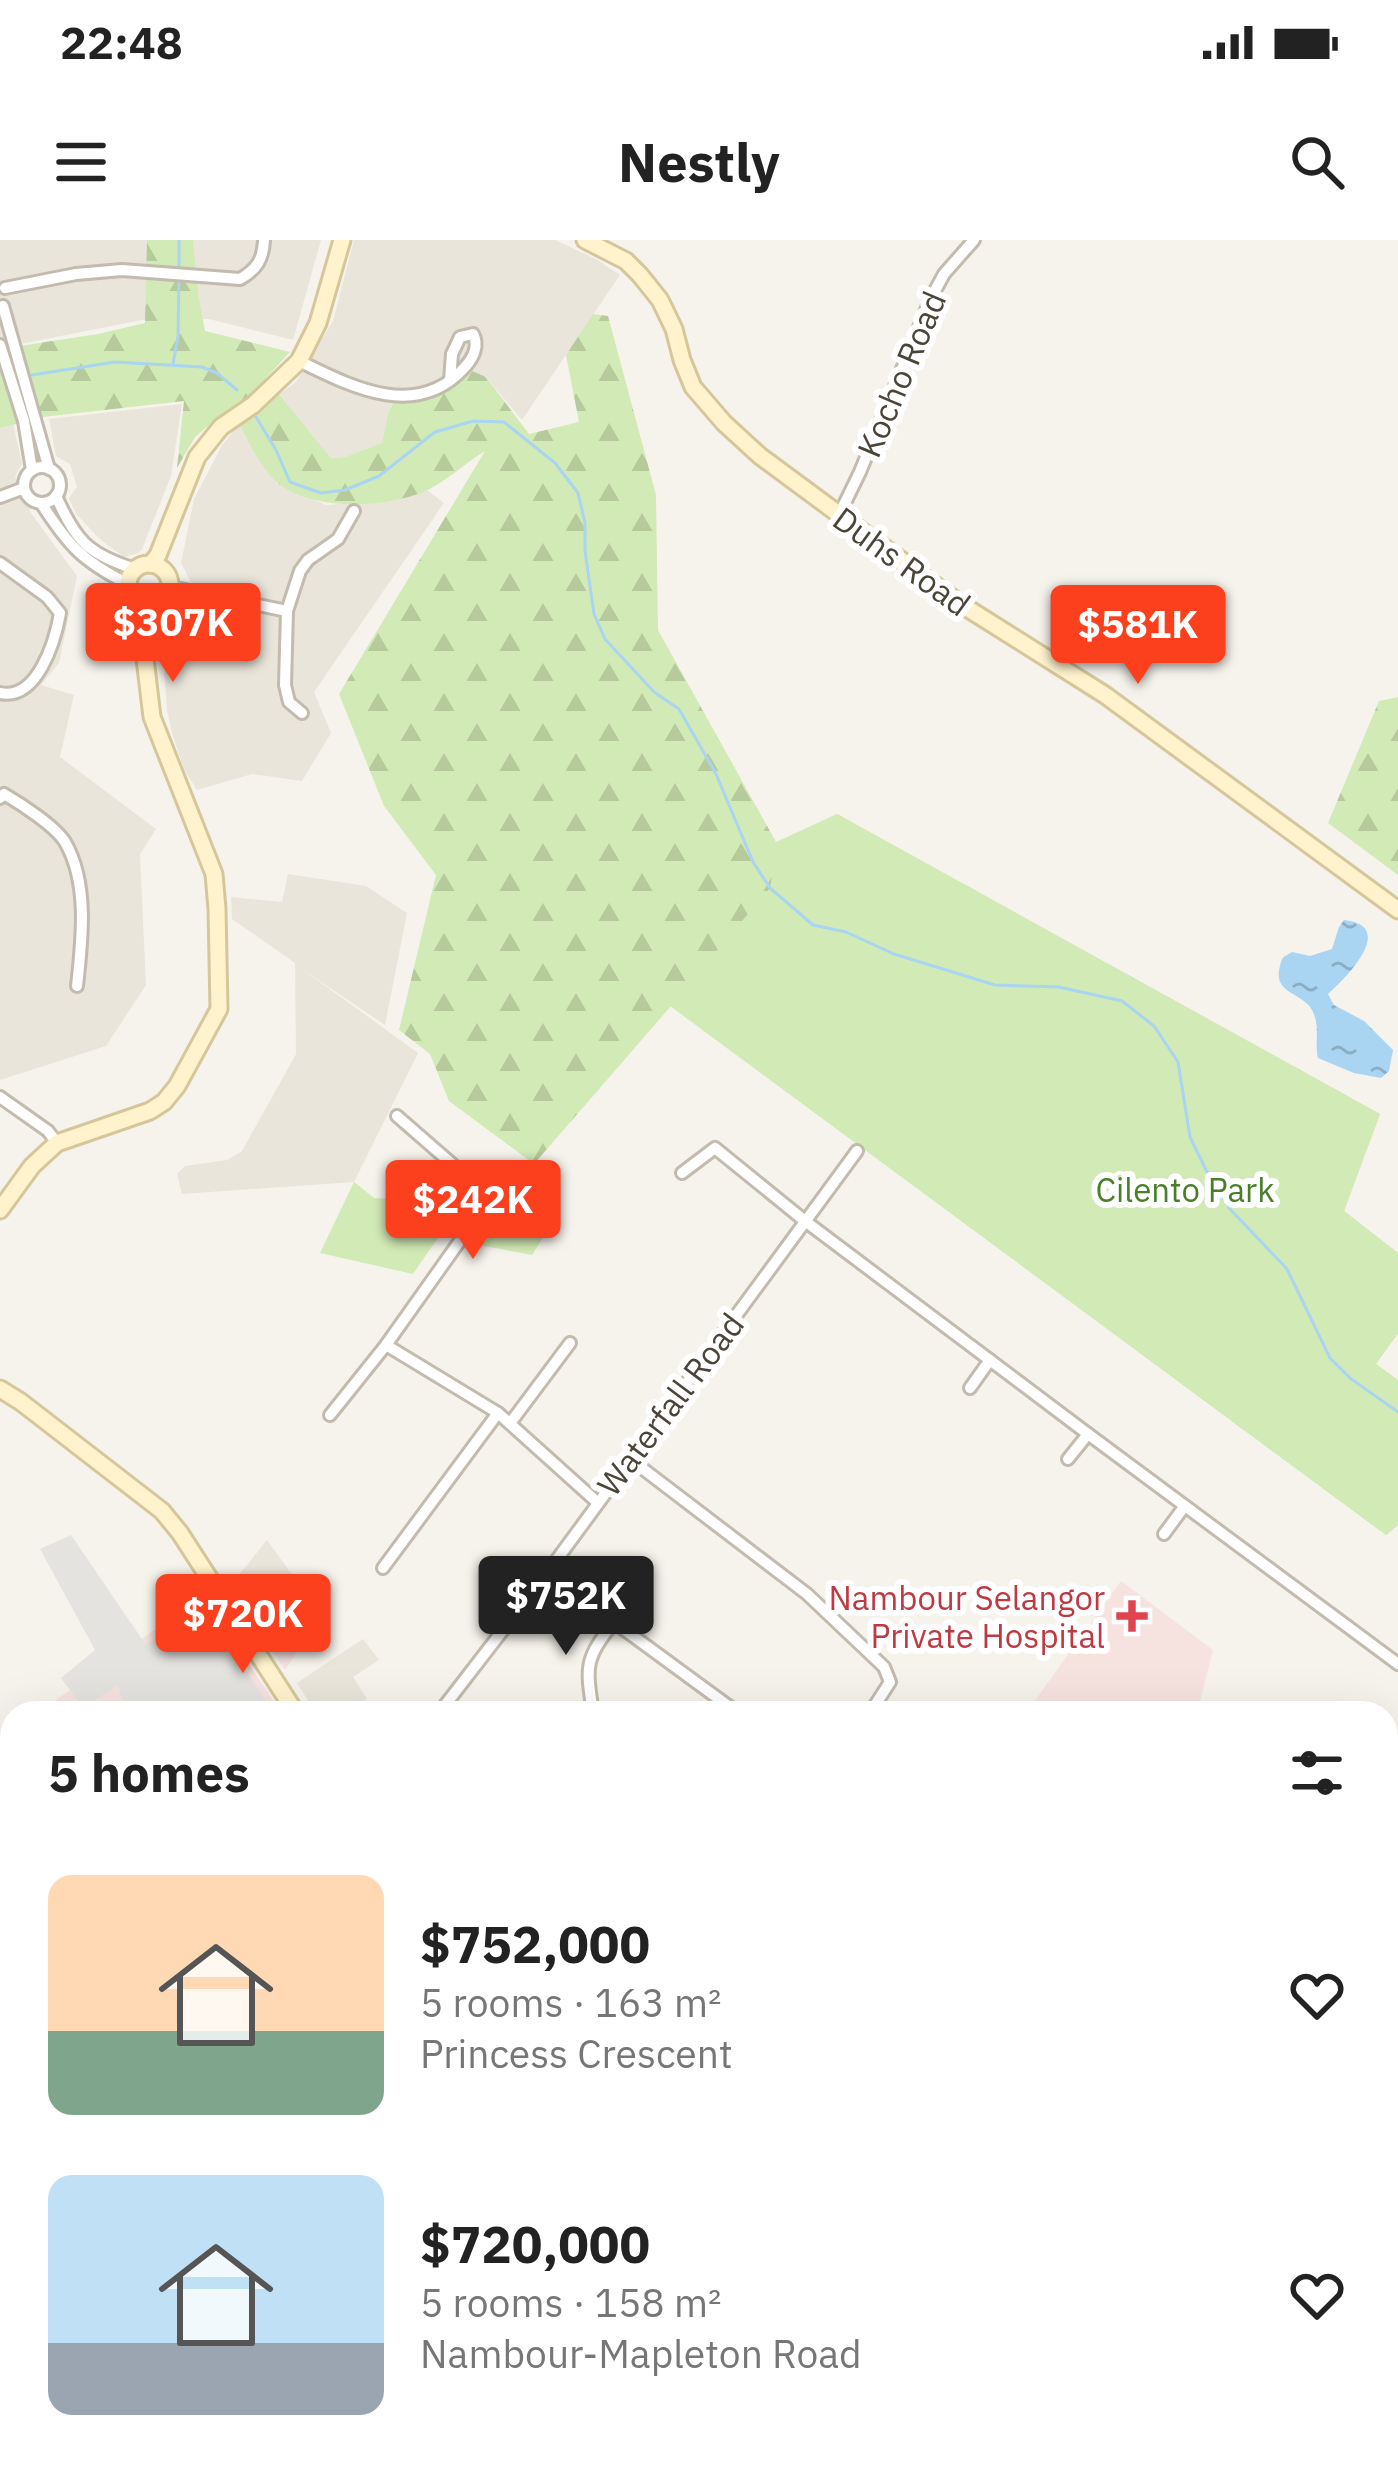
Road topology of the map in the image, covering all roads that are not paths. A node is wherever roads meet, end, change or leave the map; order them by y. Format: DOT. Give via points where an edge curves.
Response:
graph roads {
  1 [pos="264,240"];
  2 [pos="342,240"];
  3 [pos="585,240"];
  4 [pos="974,240"];
  5 [pos="2,285"];
  6 [pos="1,306"];
  7 [pos="0,345"];
  8 [pos="299,361"];
  9 [pos="450,380"];
  10 [pos="49,469"];
  11 [pos="32,470"];
  12 [pos="24,488"];
  13 [pos="0,496"];
  14 [pos="56,496"];
  15 [pos="41,502"];
  16 [pos="354,511"];
  17 [pos="839,515"];
  18 [pos="0,563"];
  19 [pos="138,572"];
  20 [pos="169,590"];
  21 [pos="146,606"];
  22 [pos="287,611"];
  23 [pos="0,693"];
  24 [pos="302,713"];
  25 [pos="0,798"];
  26 [pos="1398,910"];
  27 [pos="77,986"];
  28 [pos="0,1097"];
  29 [pos="397,1116"];
  30 [pos="57,1143"];
  31 [pos="857,1151"];
  32 [pos="682,1173"];
  33 [pos="0,1210"];
  34 [pos="805,1221"];
  35 [pos="570,1343"];
  36 [pos="386,1345"];
  37 [pos="990,1360"];
  38 [pos="970,1388"];
  39 [pos="0,1389"];
  40 [pos="498,1412"];
  41 [pos="330,1415"];
  42 [pos="511,1422"];
  43 [pos="1088,1435"];
  44 [pos="630,1459"];
  45 [pos="1068,1459"];
  46 [pos="597,1502"];
  47 [pos="1184,1507"];
  48 [pos="1164,1534"];
  49 [pos="383,1568"];
  50 [pos="547,1573"];
  51 [pos="614,1622"];
  52 [pos="1398,1664"];
  53 [pos="288,1701"];
  54 [pos="448,1701"];
  55 [pos="591,1701"];
  56 [pos="723,1701"];
  57 [pos="878,1701"];
  1 -- 5 [label="street" via="254,271 240,279 122,270"];
  2 -- 8 [label="street"];
  3 -- 17 [label="street, Duhs Road" via="626,261 660,300 693,387 724,423"];
  4 -- 17 [label="street, Kocho Road" via="932,298"];
  5 -- 6 [label="street"];
  6 -- 10 [label="street"];
  7 -- 11 [label="street"];
  8 -- 9 [label="street" via="390,394 428,394"];
  8 -- 19 [label="street" via="197,457 158,555"];
  10 -- 11 [label="street"];
  10 -- 14 [label="street" via="59,481"];
  11 -- 12 [label="street"];
  12 -- 13 [label="street"];
  12 -- 15 [label="street"];
  14 -- 15 [label="street"];
  14 -- 19 [label="street" via="82,541"];
  15 -- 19 [label="street" via="66,542 97,569"];
  16 -- 22 [label="street" via="338,539 300,571"];
  17 -- 26 [label="street, Duhs Road" via="995,628 1106,695"];
  18 -- 23 [label="street" via="60,614 47,661 20,693"];
  19 -- 20 [label="street" via="164,570"];
  19 -- 21 [label="street" via="133,598"];
  20 -- 21 [label="street"];
  20 -- 22 [label="street"];
  21 -- 30 [label="street" via="152,717 214,874 219,1009 164,1102"];
  22 -- 24 [label="street" via="284,685"];
  25 -- 27 [label="street" via="64,839 79,878"];
  28 -- 30 [label="street"];
  29 -- 36 [label="street" via="475,1184 477,1208"];
  30 -- 33 [label="street"];
  31 -- 34 [label="street, Waterfall Road"];
  32 -- 34 [label="street" via="715,1148"];
  34 -- 37 [label="street"];
  34 -- 44 [label="street, Waterfall Road"];
  35 -- 42 [label="street"];
  36 -- 40 [label="street"];
  36 -- 41 [label="street"];
  37 -- 38 [label="street"];
  37 -- 43 [label="street"];
  39 -- 53 [label="street" via="162,1510"];
  40 -- 42 [label="street"];
  40 -- 49 [label="street"];
  42 -- 46 [label="street"];
  43 -- 45 [label="street"];
  43 -- 47 [label="street"];
  44 -- 46 [label="street, Waterfall Road"];
  44 -- 57 [label="street" via="807,1594 884,1666 890,1682"];
  46 -- 50 [label="street, Waterfall Road"];
  47 -- 48 [label="street"];
  47 -- 52 [label="street"];
  50 -- 51 [label="street"];
  50 -- 54 [label="street, Waterfall Road"];
  51 -- 55 [label="street" via="590,1659"];
  51 -- 56 [label="street"];
}
